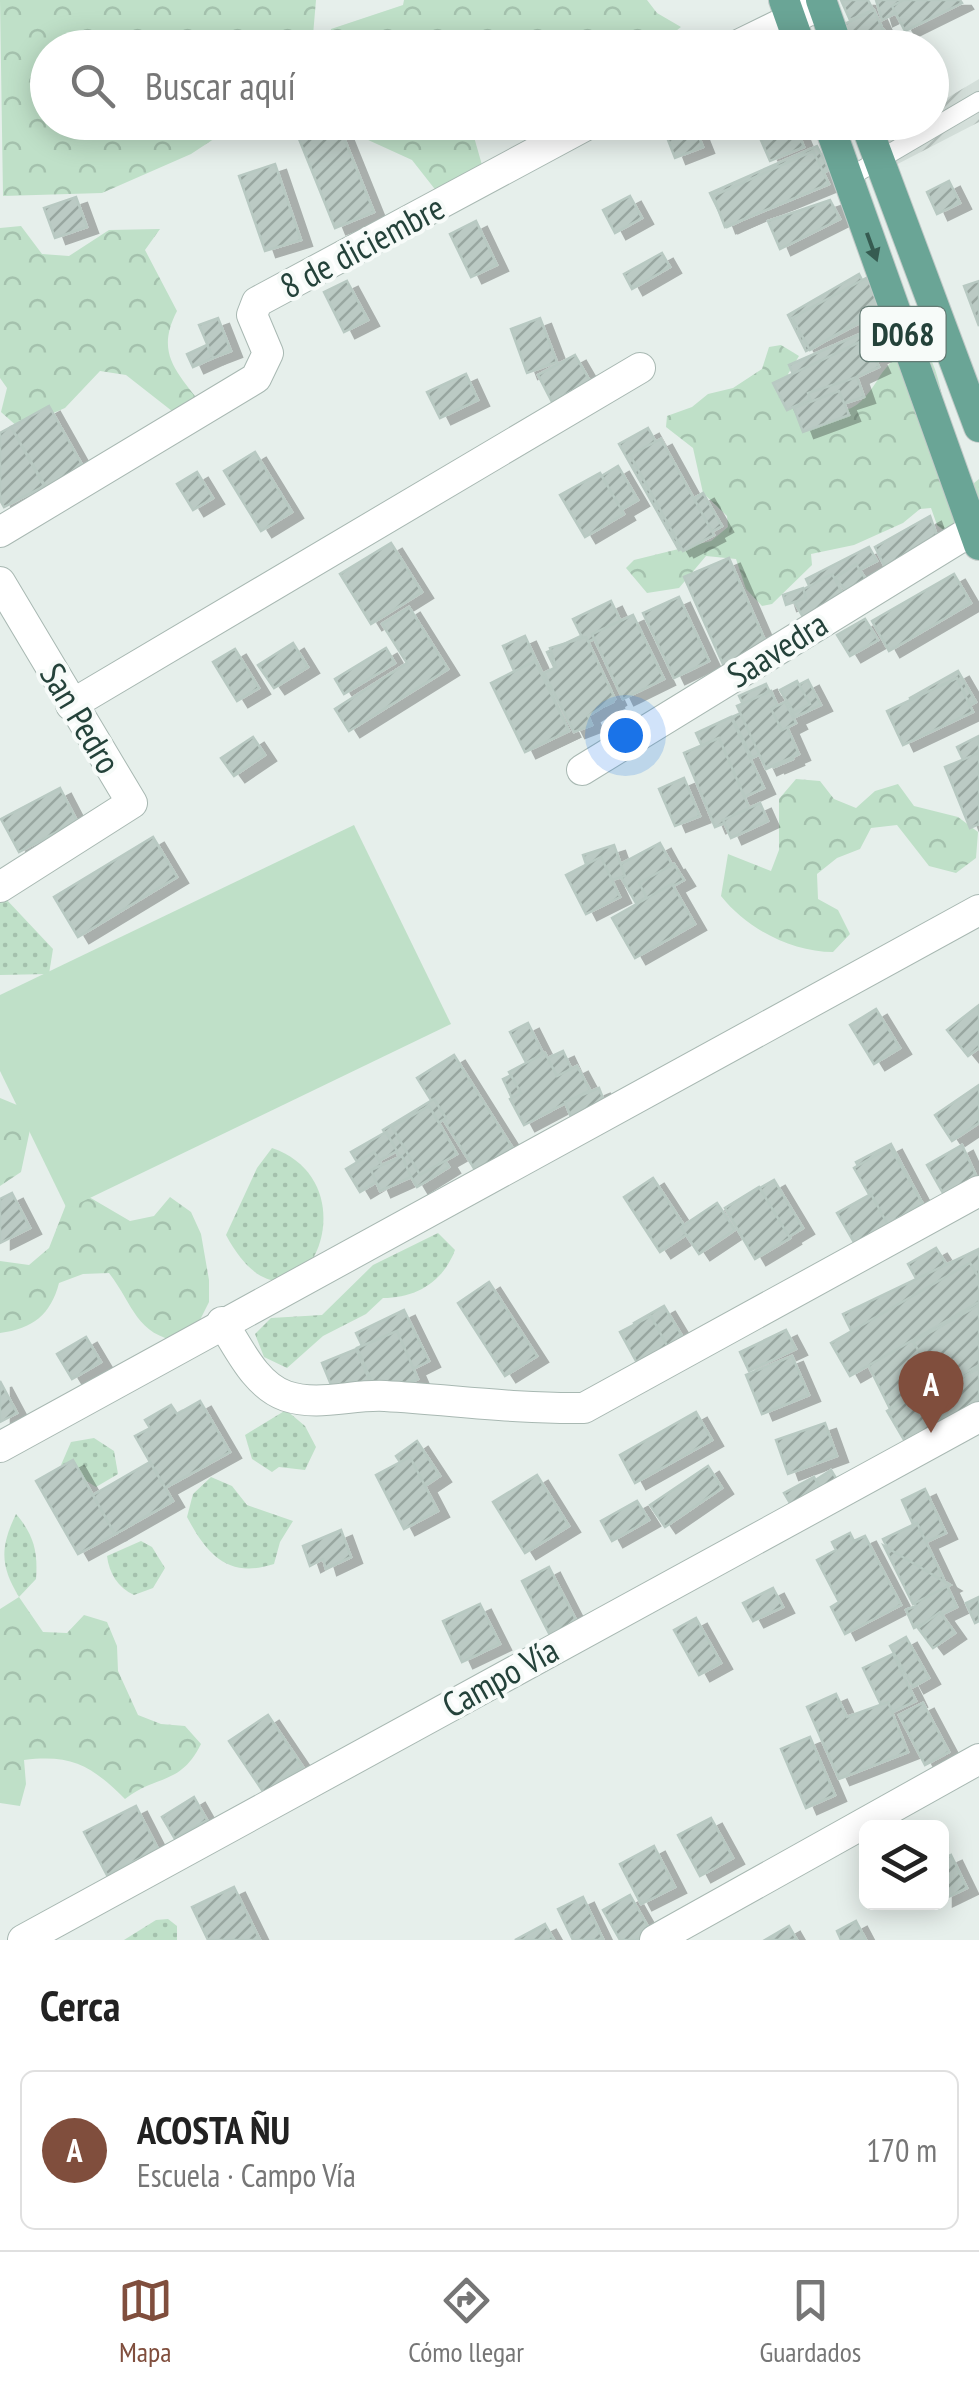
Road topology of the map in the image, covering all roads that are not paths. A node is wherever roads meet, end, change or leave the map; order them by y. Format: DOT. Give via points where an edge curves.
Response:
graph roads {
  1 [pos="822,2"];
  2 [pos="787,8"];
  3 [pos="757,30"];
  4 [pos="832,30"];
  5 [pos="979,101"];
  6 [pos="949,118"];
  7 [pos="558,140"];
  8 [pos="834,140"];
  9 [pos="872,140"];
  10 [pos="909,140"];
  11 [pos="878,157"];
  12 [pos="848,178"];
  13 [pos="640,368"];
  14 [pos="979,427"];
  15 [pos="0,532"];
  16 [pos="977,533"];
  17 [pos="0,582"];
  18 [pos="71,705"];
  19 [pos="582,770"];
  20 [pos="0,888"];
  21 [pos="979,910"];
  22 [pos="979,1191"];
  23 [pos="222,1322"];
  24 [pos="979,1418"];
  25 [pos="0,1448"];
  26 [pos="979,1759"];
  27 [pos="23,1940"];
  28 [pos="655,1940"];
  1 -- 2 [label="street"];
  1 -- 4 [label="main road"];
  2 -- 3 [label="street"];
  5 -- 6 [label="lane"];
  7 -- 15 [label="street, 8 de diciembre" via="257,302 252,315 268,354 256,378"];
  8 -- 12 [label="main road, D068"];
  9 -- 11 [label="main road, D068"];
  10 -- 11 [label="lane"];
  11 -- 12 [label="lane"];
  11 -- 14 [label="main road, D068"];
  12 -- 16 [label="main road, D068, one-way"];
  13 -- 18 [label="street"];
  16 -- 19 [label="street, Saavedra"];
  17 -- 18 [label="street, San Pedro"];
  18 -- 20 [label="street, San Pedro" via="132,803"];
  21 -- 23 [label="street"];
  22 -- 23 [label="street" via="584,1408 284,1396 258,1378"];
  23 -- 25 [label="street"];
  24 -- 27 [label="street, Campo Vía"];
  26 -- 28 [label="street"];
}
